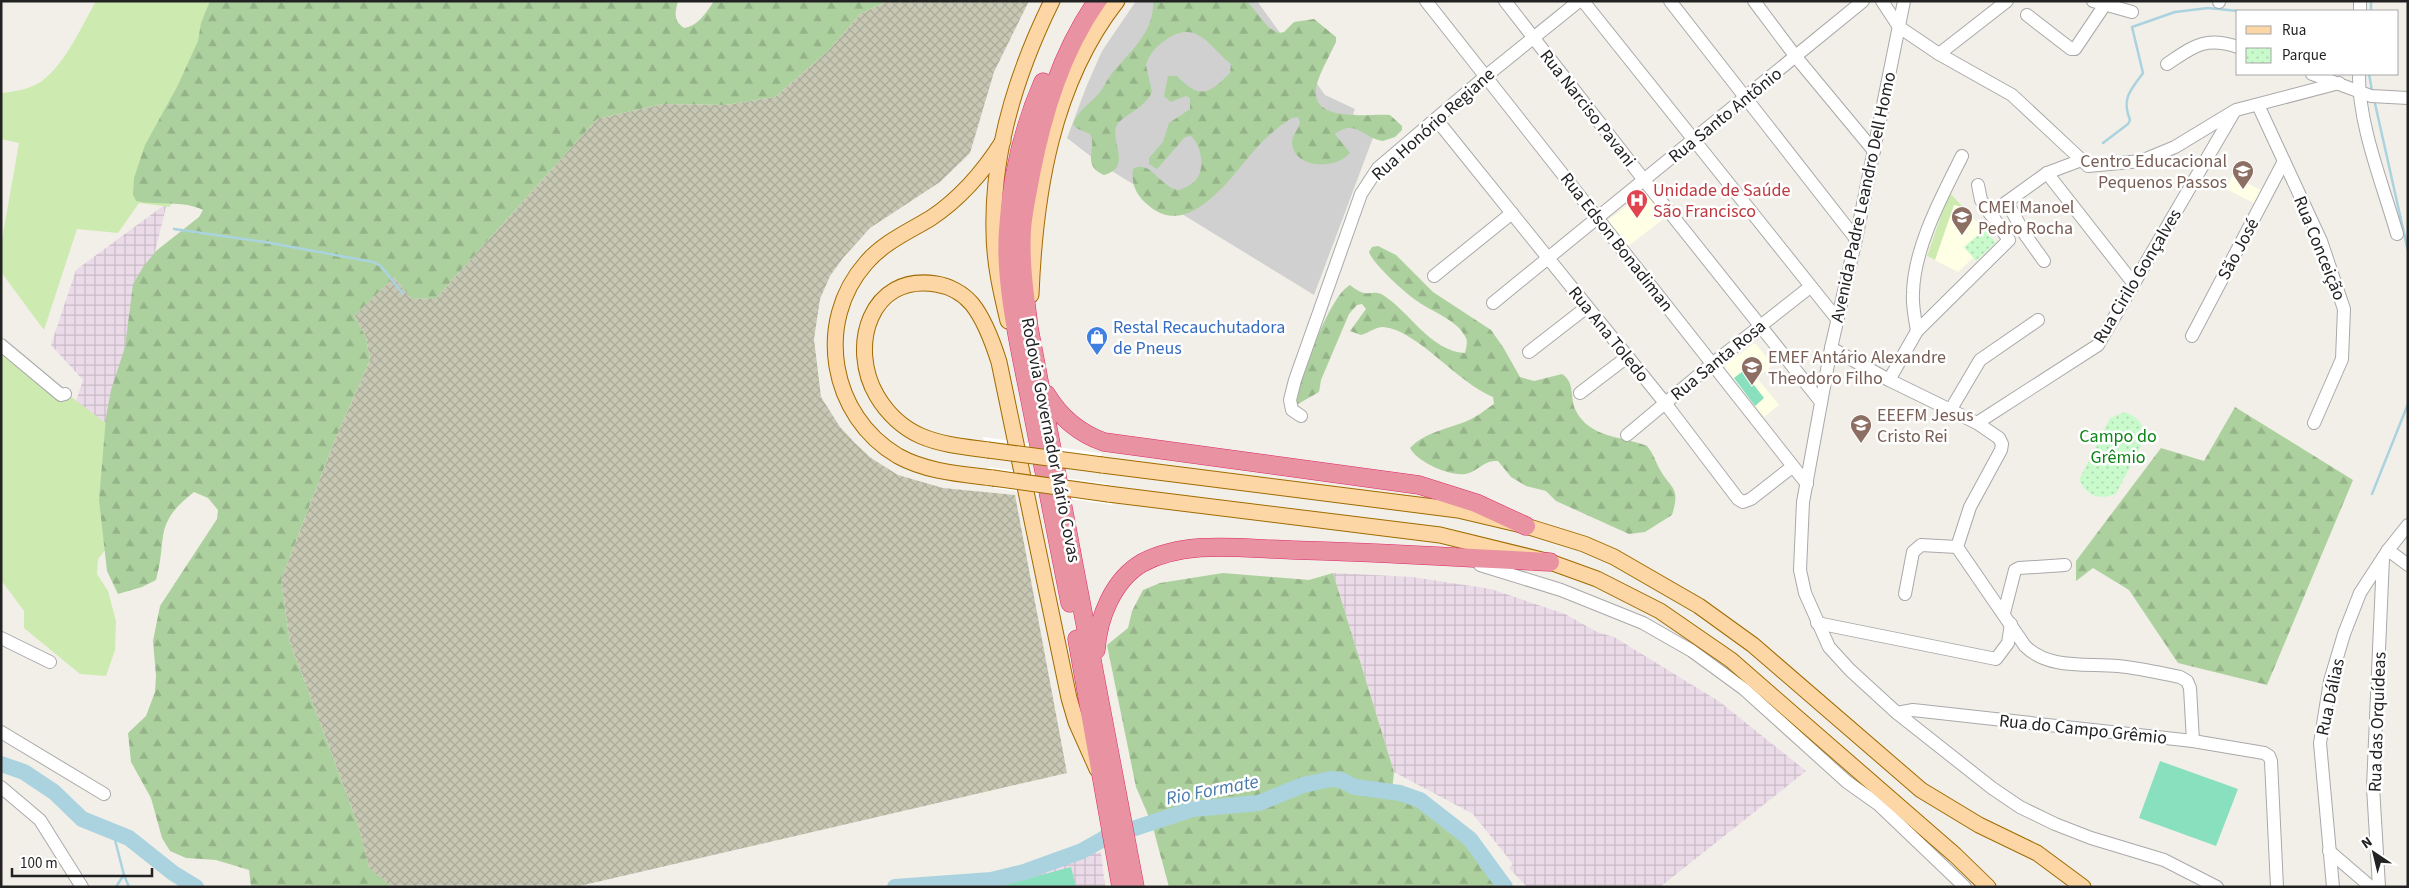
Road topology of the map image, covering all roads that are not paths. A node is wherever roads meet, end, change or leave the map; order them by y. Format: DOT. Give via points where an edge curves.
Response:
graph roads {
  1 [pos="1052,1"];
  2 [pos="1083,1"];
  3 [pos="1097,1"];
  4 [pos="1117,1"];
  5 [pos="1426,1"];
  6 [pos="1505,1"];
  7 [pos="1579,1"];
  8 [pos="1583,1"];
  9 [pos="1670,1"];
  10 [pos="1863,1"];
  11 [pos="1882,1"];
  12 [pos="1904,1"];
  13 [pos="2007,1"];
  14 [pos="1758,3"];
  15 [pos="2098,4"];
  16 [pos="2132,12"];
  17 [pos="2028,15"];
  18 [pos="1900,27"];
  19 [pos="1534,38"];
  20 [pos="2236,46"];
  21 [pos="1939,54"];
  22 [pos="1796,57"];
  23 [pos="2167,64"];
  24 [pos="2315,75"];
  25 [pos="2359,75"];
  26 [pos="1486,76"];
  27 [pos="2339,83"];
  28 [pos="2359,90"];
  29 [pos="1746,98"];
  30 [pos="2408,98"];
  31 [pos="2258,105"];
  32 [pos="2236,110"];
  33 [pos="1436,119"];
  34 [pos="1003,141"];
  35 [pos="1693,141"];
  36 [pos="1874,151"];
  37 [pos="1962,156"];
  38 [pos="2079,161"];
  39 [pos="2284,161"];
  40 [pos="2047,173"];
  41 [pos="1644,180"];
  42 [pos="1978,185"];
  43 [pos="2007,202"];
  44 [pos="1512,213"];
  45 [pos="1990,214"];
  46 [pos="1598,217"];
  47 [pos="2024,233"];
  48 [pos="2397,234"];
  49 [pos="1856,239"];
  50 [pos="2008,240"];
  51 [pos="1548,258"];
  52 [pos="2044,261"];
  53 [pos="1434,276"];
  54 [pos="2134,284"];
  55 [pos="1810,287"];
  56 [pos="1493,303"];
  57 [pos="1587,307"];
  58 [pos="1837,319"];
  59 [pos="2038,320"];
  60 [pos="1761,325"];
  61 [pos="1030,328"];
  62 [pos="1917,332"];
  63 [pos="2192,336"];
  64 [pos="1,345"];
  65 [pos="1831,348"];
  66 [pos="1529,352"];
  67 [pos="1627,357"];
  68 [pos="1023,362"];
  69 [pos="1712,364"];
  70 [pos="1039,375"];
  71 [pos="1889,380"];
  72 [pos="1580,393"];
  73 [pos="64,394"];
  74 [pos="1821,402"];
  75 [pos="1664,404"];
  76 [pos="1951,409"];
  77 [pos="1301,416"];
  78 [pos="1977,422"];
  79 [pos="2314,423"];
  80 [pos="1627,435"];
  81 [pos="1792,467"];
  82 [pos="1807,484"];
  83 [pos="1526,526"];
  84 [pos="2408,526"];
  85 [pos="1957,547"];
  86 [pos="1431,554"];
  87 [pos="2386,554"];
  88 [pos="1550,562"];
  89 [pos="2065,564"];
  90 [pos="2408,565"];
  91 [pos="1905,594"];
  92 [pos="2007,619"];
  93 [pos="1818,623"];
  94 [pos="1,638"];
  95 [pos="50,662"];
  96 [pos="1096,676"];
  97 [pos="1897,713"];
  98 [pos="1,732"];
  99 [pos="2193,741"];
  100 [pos="1102,778"];
  101 [pos="1,787"];
  102 [pos="104,794"];
  103 [pos="1113,799"];
  104 [pos="2329,852"];
  105 [pos="1127,879"];
  106 [pos="82,887"];
  107 [pos="1965,887"];
  108 [pos="1988,887"];
  109 [pos="2083,887"];
  110 [pos="2217,887"];
  111 [pos="2277,887"];
  112 [pos="2333,887"];
  113 [pos="2371,887"];
  114 [pos="2379,887"];
  1 -- 34 [label="main road" via="1027,57"];
  2 -- 68 [label="highway, Rodovia Governador Mário Covas" via="1039,91 1014,183 1007,231 1010,282"];
  3 -- 61 [label="highway, Rodovia Governador Mário Covas" via="1069,51 1050,95 1038,138 1022,230 1023,282"];
  4 -- 61 [label="main road" via="1086,49 1061,108 1033,237"];
  5 -- 26 [label="street, Rua Edson Bonadiman"];
  6 -- 19 [label="street, Rua Narciso Pavani"];
  7 -- 19 [label="street, Rua Honório Regiane"];
  8 -- 35 [label="street"];
  9 -- 29 [label="street"];
  10 -- 22 [label="street, Rua Santo Antônio"];
  11 -- 18 [label="street"];
  12 -- 18 [label="street, Avenida Padre Leandro Dell Homo"];
  13 -- 21 [label="street"];
  14 -- 22 [label="street"];
  15 -- 16 [label="street"];
  15 -- 17 [label="street" via="2075,49"];
  18 -- 21 [label="street"];
  18 -- 36 [label="street, Avenida Padre Leandro Dell Homo"];
  19 -- 26 [label="street, Rua Honório Regiane"];
  19 -- 41 [label="street, Rua Narciso Pavani"];
  20 -- 23 [label="street" via="2220,41 2197,44"];
  21 -- 38 [label="street" via="2012,95"];
  22 -- 29 [label="street, Rua Santo Antônio"];
  22 -- 36 [label="street"];
  24 -- 27 [label="street"];
  25 -- 28 [label="street"];
  26 -- 33 [label="street, Rua Honório Regiane"];
  26 -- 46 [label="street, Rua Edson Bonadiman"];
  27 -- 28 [label="street"];
  27 -- 31 [label="street"];
  28 -- 30 [label="street" via="2372,96"];
  28 -- 48 [label="street" via="2363,117"];
  29 -- 35 [label="street, Rua Santo Antônio"];
  29 -- 49 [label="street"];
  31 -- 32 [label="street"];
  31 -- 39 [label="street, Rua Conceição"];
  32 -- 38 [label="street" via="2175,146 2141,161 2088,166"];
  32 -- 54 [label="street, Rua Cirilo Gonçalves"];
  33 -- 44 [label="street, Rua Ana Toledo"];
  33 -- 77 [label="street, Rua Honório Regiane" via="1378,168 1361,194 1290,400 1292,410"];
  34 -- 68 [label="main road" via="994,234 998,282 1012,340"];
  34 -- 88 [label="main road, bridge" via="984,169 960,195 932,217 886,244 866,262 850,284 840,310 834,350 838,377 847,402 860,423 878,442 922,466 1108,494 1440,535"];
  35 -- 41 [label="street, Rua Santo Antônio"];
  35 -- 55 [label="street"];
  36 -- 49 [label="street, Avenida Padre Leandro Dell Homo"];
  37 -- 62 [label="street" via="1940,198 1920,253 1912,293"];
  38 -- 40 [label="street"];
  39 -- 63 [label="street, São José"];
  39 -- 79 [label="street, Rua Conceição" via="2321,241 2344,309 2342,359"];
  40 -- 43 [label="street"];
  40 -- 54 [label="street"];
  41 -- 46 [label="street, Rua Santo Antônio"];
  41 -- 60 [label="street, Rua Narciso Pavani"];
  42 -- 45 [label="street" via="1981,200"];
  43 -- 45 [label="street"];
  43 -- 47 [label="street"];
  44 -- 51 [label="street, Rua Ana Toledo"];
  44 -- 53 [label="street"];
  45 -- 50 [label="street"];
  46 -- 51 [label="street, Rua Santo Antônio"];
  46 -- 69 [label="street, Rua Edson Bonadiman"];
  47 -- 50 [label="street"];
  47 -- 52 [label="street"];
  49 -- 58 [label="street, Avenida Padre Leandro Dell Homo"];
  50 -- 62 [label="street"];
  51 -- 56 [label="street, Rua Santo Antônio"];
  51 -- 57 [label="street, Rua Ana Toledo"];
  54 -- 78 [label="street, Rua Cirilo Gonçalves" via="2098,345"];
  55 -- 58 [label="street"];
  55 -- 60 [label="street, Rua Santa Rosa"];
  57 -- 66 [label="street"];
  57 -- 67 [label="street, Rua Ana Toledo"];
  58 -- 65 [label="street, Avenida Padre Leandro Dell Homo"];
  59 -- 76 [label="street" via="1980,360"];
  60 -- 69 [label="street, Rua Santa Rosa"];
  60 -- 74 [label="street, Rua Narciso Pavani"];
  61 -- 70 [label="highway, Rodovia Governador Mário Covas"];
  62 -- 71 [label="street"];
  64 -- 73 [label="street" via="61,395"];
  65 -- 71 [label="street"];
  65 -- 74 [label="street, Avenida Padre Leandro Dell Homo"];
  67 -- 72 [label="street"];
  67 -- 75 [label="street, Rua Ana Toledo"];
  68 -- 100 [label="highway, Rodovia Governador Mário Covas"];
  69 -- 75 [label="street, Rua Santa Rosa"];
  69 -- 81 [label="street, Rua Edson Bonadiman"];
  70 -- 83 [label="highway" via="1047,395 1063,416 1084,433 1104,442 1419,485 1476,503"];
  70 -- 96 [label="highway, Rodovia Governador Mário Covas"];
  71 -- 76 [label="street"];
  74 -- 82 [label="street, Avenida Padre Leandro Dell Homo"];
  75 -- 80 [label="street, Rua Santa Rosa"];
  75 -- 81 [label="street, Rua Ana Toledo" via="1743,502 1751,500"];
  76 -- 78 [label="street"];
  78 -- 85 [label="street" via="1999,438 2002,444 1970,508"];
  81 -- 82 [label="street, Rua Edson Bonadiman"];
  82 -- 93 [label="street, Avenida Padre Leandro Dell Homo" via="1800,570 1805,593"];
  83 -- 100 [label="main road, bridge" via="1431,506 1102,466 988,450 939,442 920,436 897,420 879,400 865,370 864,339 874,311 892,293 916,284 951,288 972,303 988,332 999,362 1072,712"];
  83 -- 109 [label="main road" via="1614,557 1699,606 1778,666 1903,776 1959,814 2037,853"];
  84 -- 87 [label="street, Rua Dálias"];
  85 -- 91 [label="street" via="1921,544 1916,547"];
  85 -- 92 [label="street"];
  86 -- 88 [label="highway"];
  86 -- 96 [label="highway" via="1206,548 1162,554 1132,570 1110,598 1098,635"];
  86 -- 107 [label="street" via="1494,567 1562,590 1643,623 1692,651 1744,689 1846,782 1878,804"];
  87 -- 90 [label="street"];
  87 -- 104 [label="street, Rua Dálias" via="2360,593 2330,681 2320,743"];
  87 -- 114 [label="street, Rua das Orquídeas" via="2373,787"];
  88 -- 108 [label="main road" via="1626,592 1708,642 1761,685"];
  89 -- 92 [label="street" via="2016,570"];
  92 -- 93 [label="street" via="2008,642 1996,659"];
  92 -- 99 [label="street" via="2025,646 2043,659 2120,666 2187,681"];
  93 -- 97 [label="street, Avenida Padre Leandro Dell Homo" via="1829,647"];
  94 -- 95 [label="street"];
  96 -- 103 [label="highway, Rodovia Governador Mário Covas"];
  97 -- 99 [label="street, Rua do Campo Grêmio" via="1913,710"];
  97 -- 110 [label="street, Avenida Padre Leandro Dell Homo" via="1992,788 2037,817 2091,838 2164,860"];
  98 -- 102 [label="street"];
  99 -- 111 [label="street, Rua do Campo Grêmio" via="2269,756"];
  100 -- 103 [label="highway, Rodovia Governador Mário Covas"];
  101 -- 106 [label="street" via="40,820"];
  103 -- 105 [label="highway, Rodovia Governador Mário Covas"];
  104 -- 112 [label="street, Rua Dálias"];
  104 -- 113 [label="street"];
}
